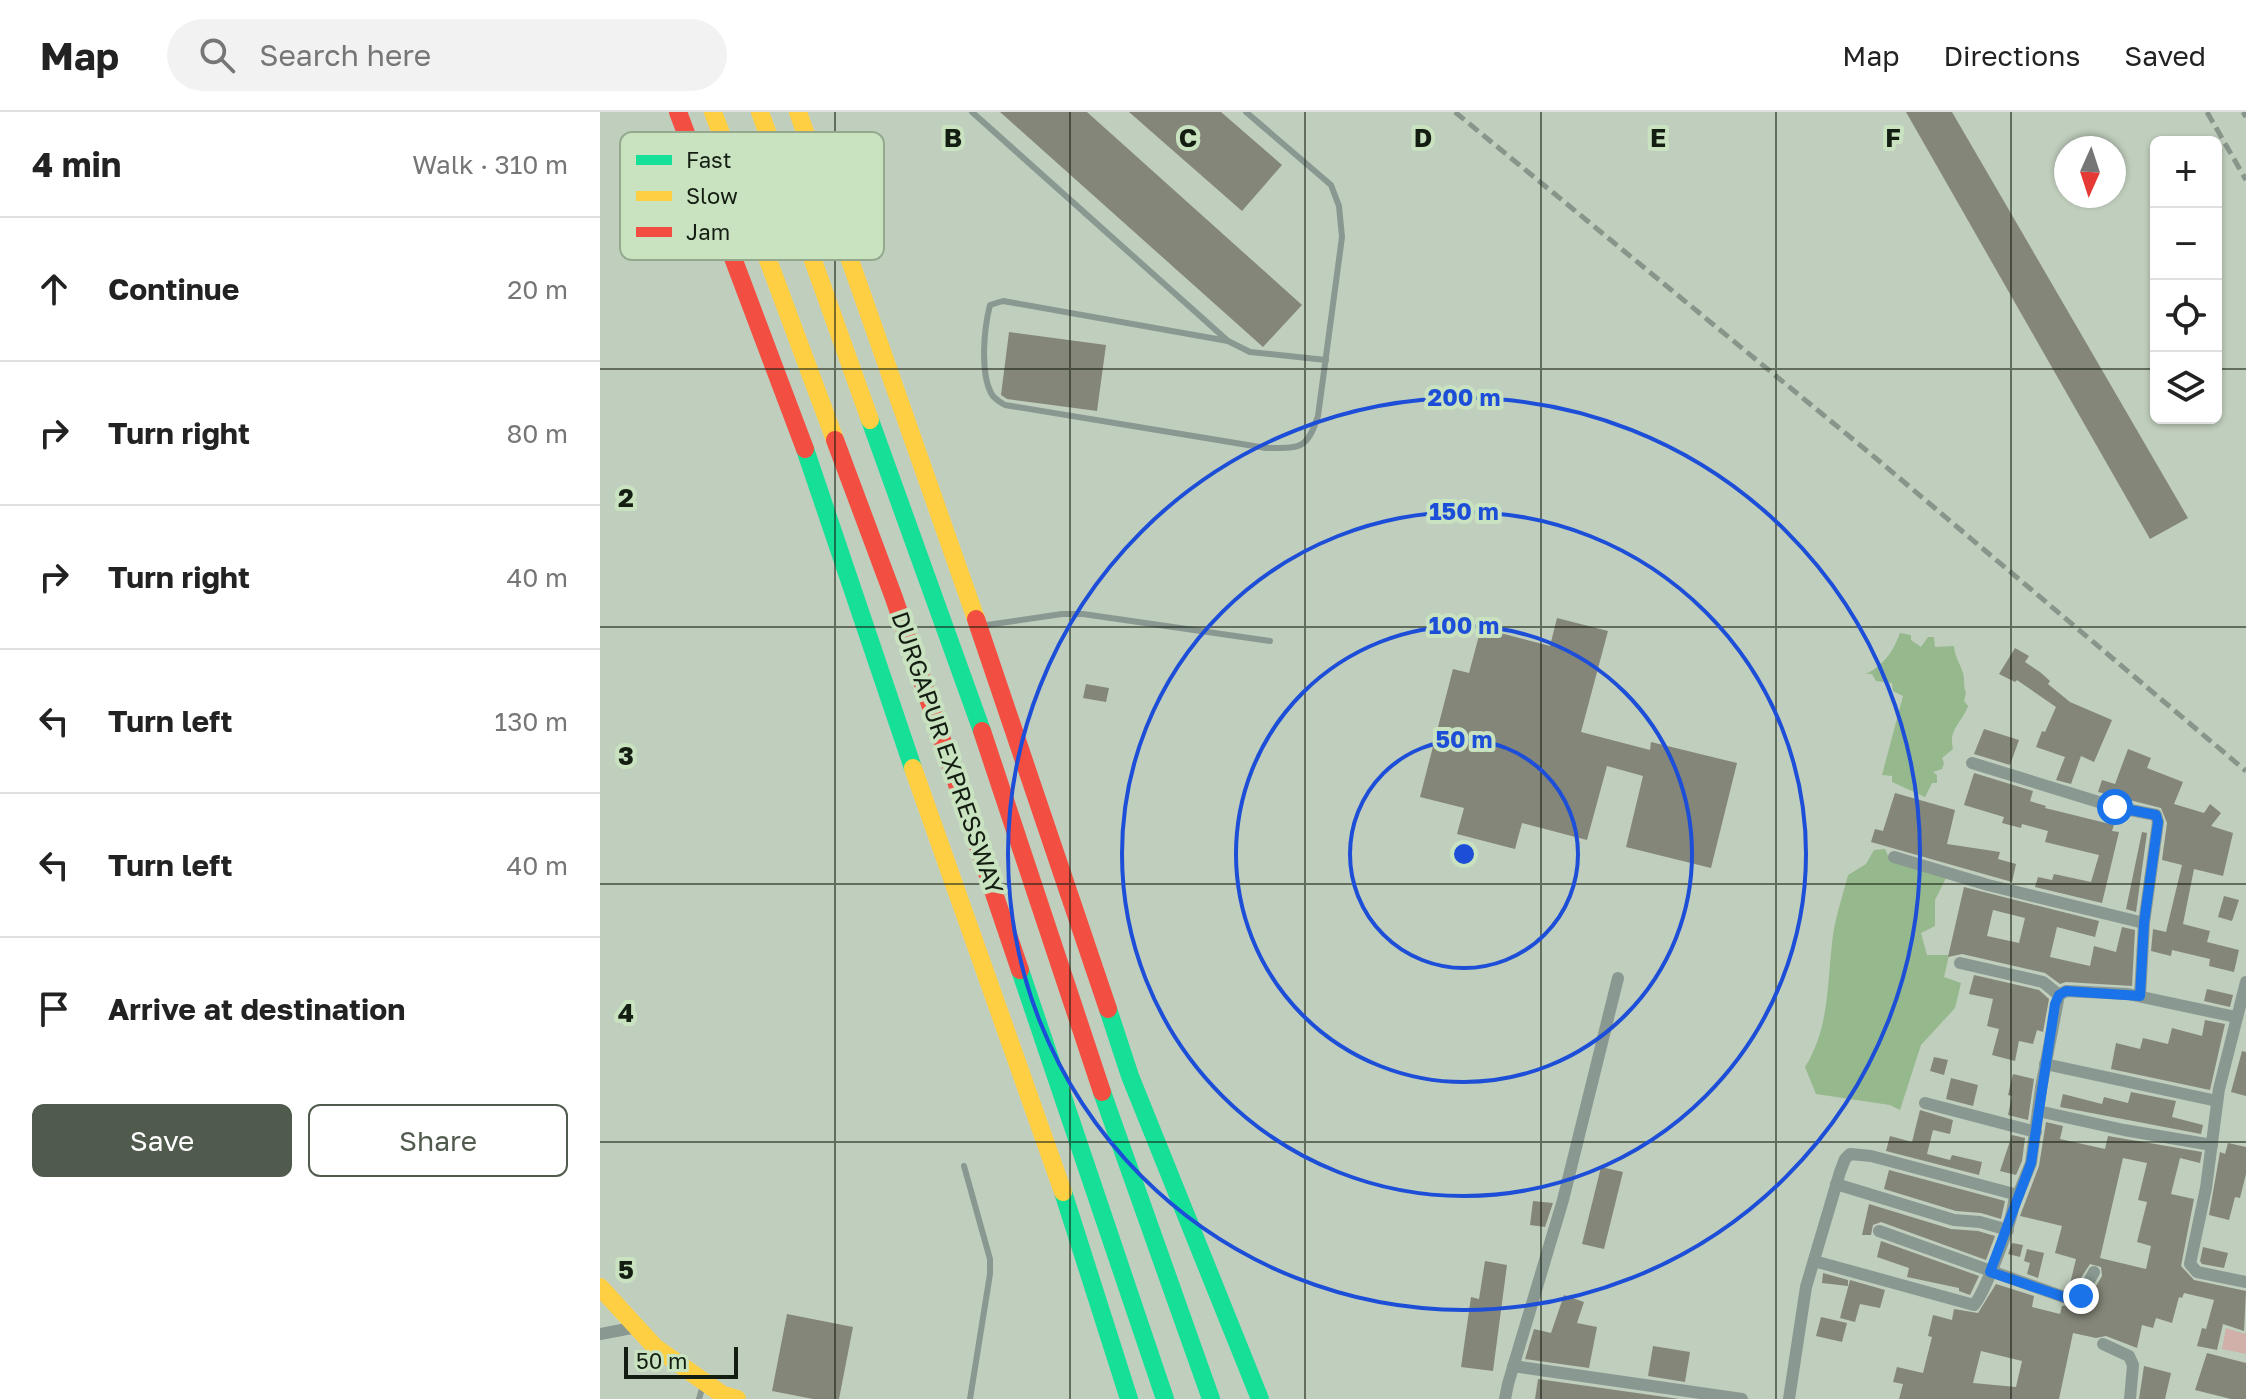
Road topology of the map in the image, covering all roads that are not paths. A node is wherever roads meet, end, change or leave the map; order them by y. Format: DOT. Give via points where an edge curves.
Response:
graph roads {
  1 [pos="678,112"];
  2 [pos="713,112"];
  3 [pos="760,112"];
  4 [pos="798,112"];
  5 [pos="972,112"];
  6 [pos="1246,112"];
  7 [pos="686,132"];
  8 [pos="720,132"];
  9 [pos="767,132"];
  10 [pos="805,132"];
  11 [pos="734,260"];
  12 [pos="768,260"];
  13 [pos="813,260"];
  14 [pos="850,260"];
  15 [pos="1228,341"];
  16 [pos="1326,360"];
  17 [pos="979,627"];
  18 [pos="1270,641"];
  19 [pos="1972,763"];
  20 [pos="1894,857"];
  21 [pos="2144,923"];
  22 [pos="1960,963"];
  23 [pos="1618,978"];
  24 [pos="2246,982"];
  25 [pos="2059,995"];
  26 [pos="2140,996"];
  27 [pos="2236,1017"];
  28 [pos="2045,1064"];
  29 [pos="2217,1101"];
  30 [pos="1925,1103"];
  31 [pos="2038,1111"];
  32 [pos="2036,1132"];
  33 [pos="2212,1145"];
  34 [pos="964,1166"];
  35 [pos="1836,1184"];
  36 [pos="2016,1200"];
  37 [pos="2008,1230"];
  38 [pos="1879,1231"];
  39 [pos="1814,1261"];
  40 [pos="1990,1272"];
  41 [pos="2094,1272"];
  42 [pos="2246,1282"];
  43 [pos="600,1287"];
  44 [pos="637,1327"];
  45 [pos="600,1334"];
  46 [pos="2103,1344"];
  47 [pos="1513,1366"];
  48 [pos="702,1390"];
  49 [pos="737,1399"];
  50 [pos="970,1399"];
  51 [pos="1129,1399"];
  52 [pos="1165,1399"];
  53 [pos="1211,1399"];
  54 [pos="1260,1399"];
  55 [pos="1505,1399"];
  56 [pos="1742,1399"];
  57 [pos="1789,1399"];
  58 [pos="2130,1399"];
  1 -- 7 [label="main road"];
  2 -- 8 [label="main road, DURGAPUR EXPRESSWAY"];
  3 -- 9 [label="main road, DURGAPUR EXPRESSWAY"];
  4 -- 10 [label="main road"];
  5 -- 15 [label="lane"];
  6 -- 16 [label="lane" via="1331,185 1339,206 1342,237"];
  11 -- 51 [label="main road" via="807,454 1077,1232"];
  12 -- 52 [label="main road, DURGAPUR EXPRESSWAY" via="894,598"];
  13 -- 53 [label="main road, DURGAPUR EXPRESSWAY" via="993,763"];
  14 -- 17 [label="main road"];
  15 -- 16 [label="lane" via="1250,352"];
  15 -- 16 [label="lane" via="1003,301 990,305 983,329 988,383 992,396 1005,405 1266,448 1298,448 1311,438"];
  17 -- 18 [label="lane" via="1083,614"];
  17 -- 54 [label="main road" via="1130,1076"];
  19 -- 21 [label="street" via="2156,815"];
  20 -- 21 [label="street"];
  21 -- 26 [label="street"];
  22 -- 25 [label="street" via="2043,982"];
  23 -- 47 [label="street" via="1563,1200"];
  24 -- 27 [label="street"];
  25 -- 26 [label="street" via="2066,991"];
  25 -- 28 [label="street"];
  26 -- 27 [label="street"];
  27 -- 29 [label="street"];
  28 -- 29 [label="street"];
  28 -- 31 [label="street"];
  29 -- 33 [label="street"];
  30 -- 32 [label="street"];
  31 -- 32 [label="street"];
  31 -- 33 [label="street"];
  32 -- 36 [label="street"];
  33 -- 42 [label="street" via="2190,1264 2197,1272"];
  34 -- 50 [label="lane" via="990,1259"];
  35 -- 36 [label="street" via="1845,1159 1860,1153 2009,1191"];
  35 -- 37 [label="street" via="1954,1220"];
  35 -- 39 [label="street"];
  36 -- 37 [label="street"];
  37 -- 40 [label="street"];
  38 -- 40 [label="street"];
  39 -- 40 [label="street" via="1974,1305"];
  39 -- 57 [label="street" via="1801,1309"];
  40 -- 41 [label="street" via="2073,1298 2081,1296"];
  43 -- 44 [label="main road"];
  44 -- 45 [label="street"];
  44 -- 48 [label="main road"];
  46 -- 58 [label="street" via="2129,1356"];
  47 -- 55 [label="street"];
  47 -- 56 [label="street"];
  48 -- 49 [label="main road"];
}
